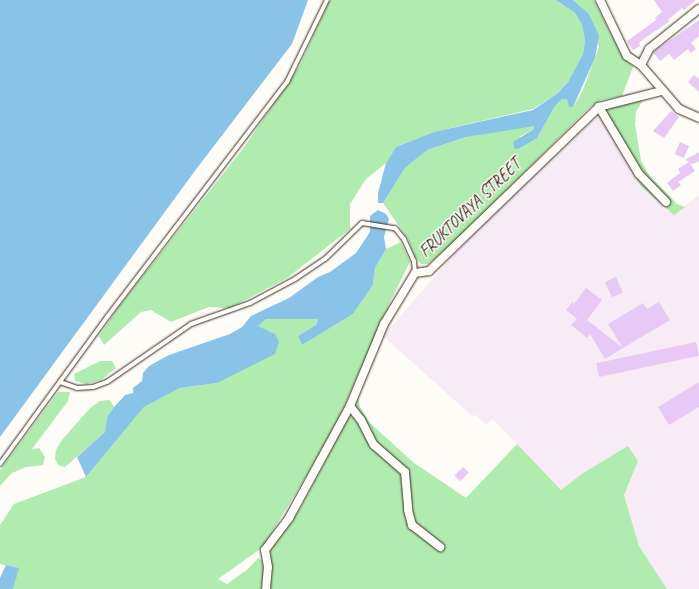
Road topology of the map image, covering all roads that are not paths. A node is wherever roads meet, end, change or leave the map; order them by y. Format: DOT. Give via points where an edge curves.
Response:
graph roads {
  1 [pos="326,0"];
  2 [pos="600,0"];
  3 [pos="699,8"];
  4 [pos="641,65"];
  5 [pos="662,91"];
  6 [pos="599,108"];
  7 [pos="699,118"];
  8 [pos="666,202"];
  9 [pos="416,273"];
  10 [pos="60,382"];
  11 [pos="350,406"];
  12 [pos="0,464"];
  13 [pos="440,547"];
  14 [pos="266,589"];
  1 -- 10 [label="lane" via="286,82"];
  2 -- 4 [label="street" via="627,56"];
  3 -- 4 [label="street" via="649,49"];
  4 -- 5 [label="street"];
  5 -- 6 [label="street, FRUKTOVAYA STREET"];
  5 -- 7 [label="street" via="679,109"];
  6 -- 8 [label="street" via="639,174"];
  6 -- 9 [label="street, FRUKTOVAYA STREET" via="429,271"];
  9 -- 10 [label="lane" via="414,261 404,239 395,228 362,223 325,259 295,279 250,303 191,324 107,382 93,387 77,388"];
  9 -- 11 [label="street, FRUKTOVAYA STREET" via="384,324"];
  10 -- 12 [label="lane"];
  11 -- 13 [label="street" via="374,444 405,472 408,510 412,525"];
  11 -- 14 [label="street, FRUKTOVAYA STREET" via="289,518 265,550 268,567"];
}
